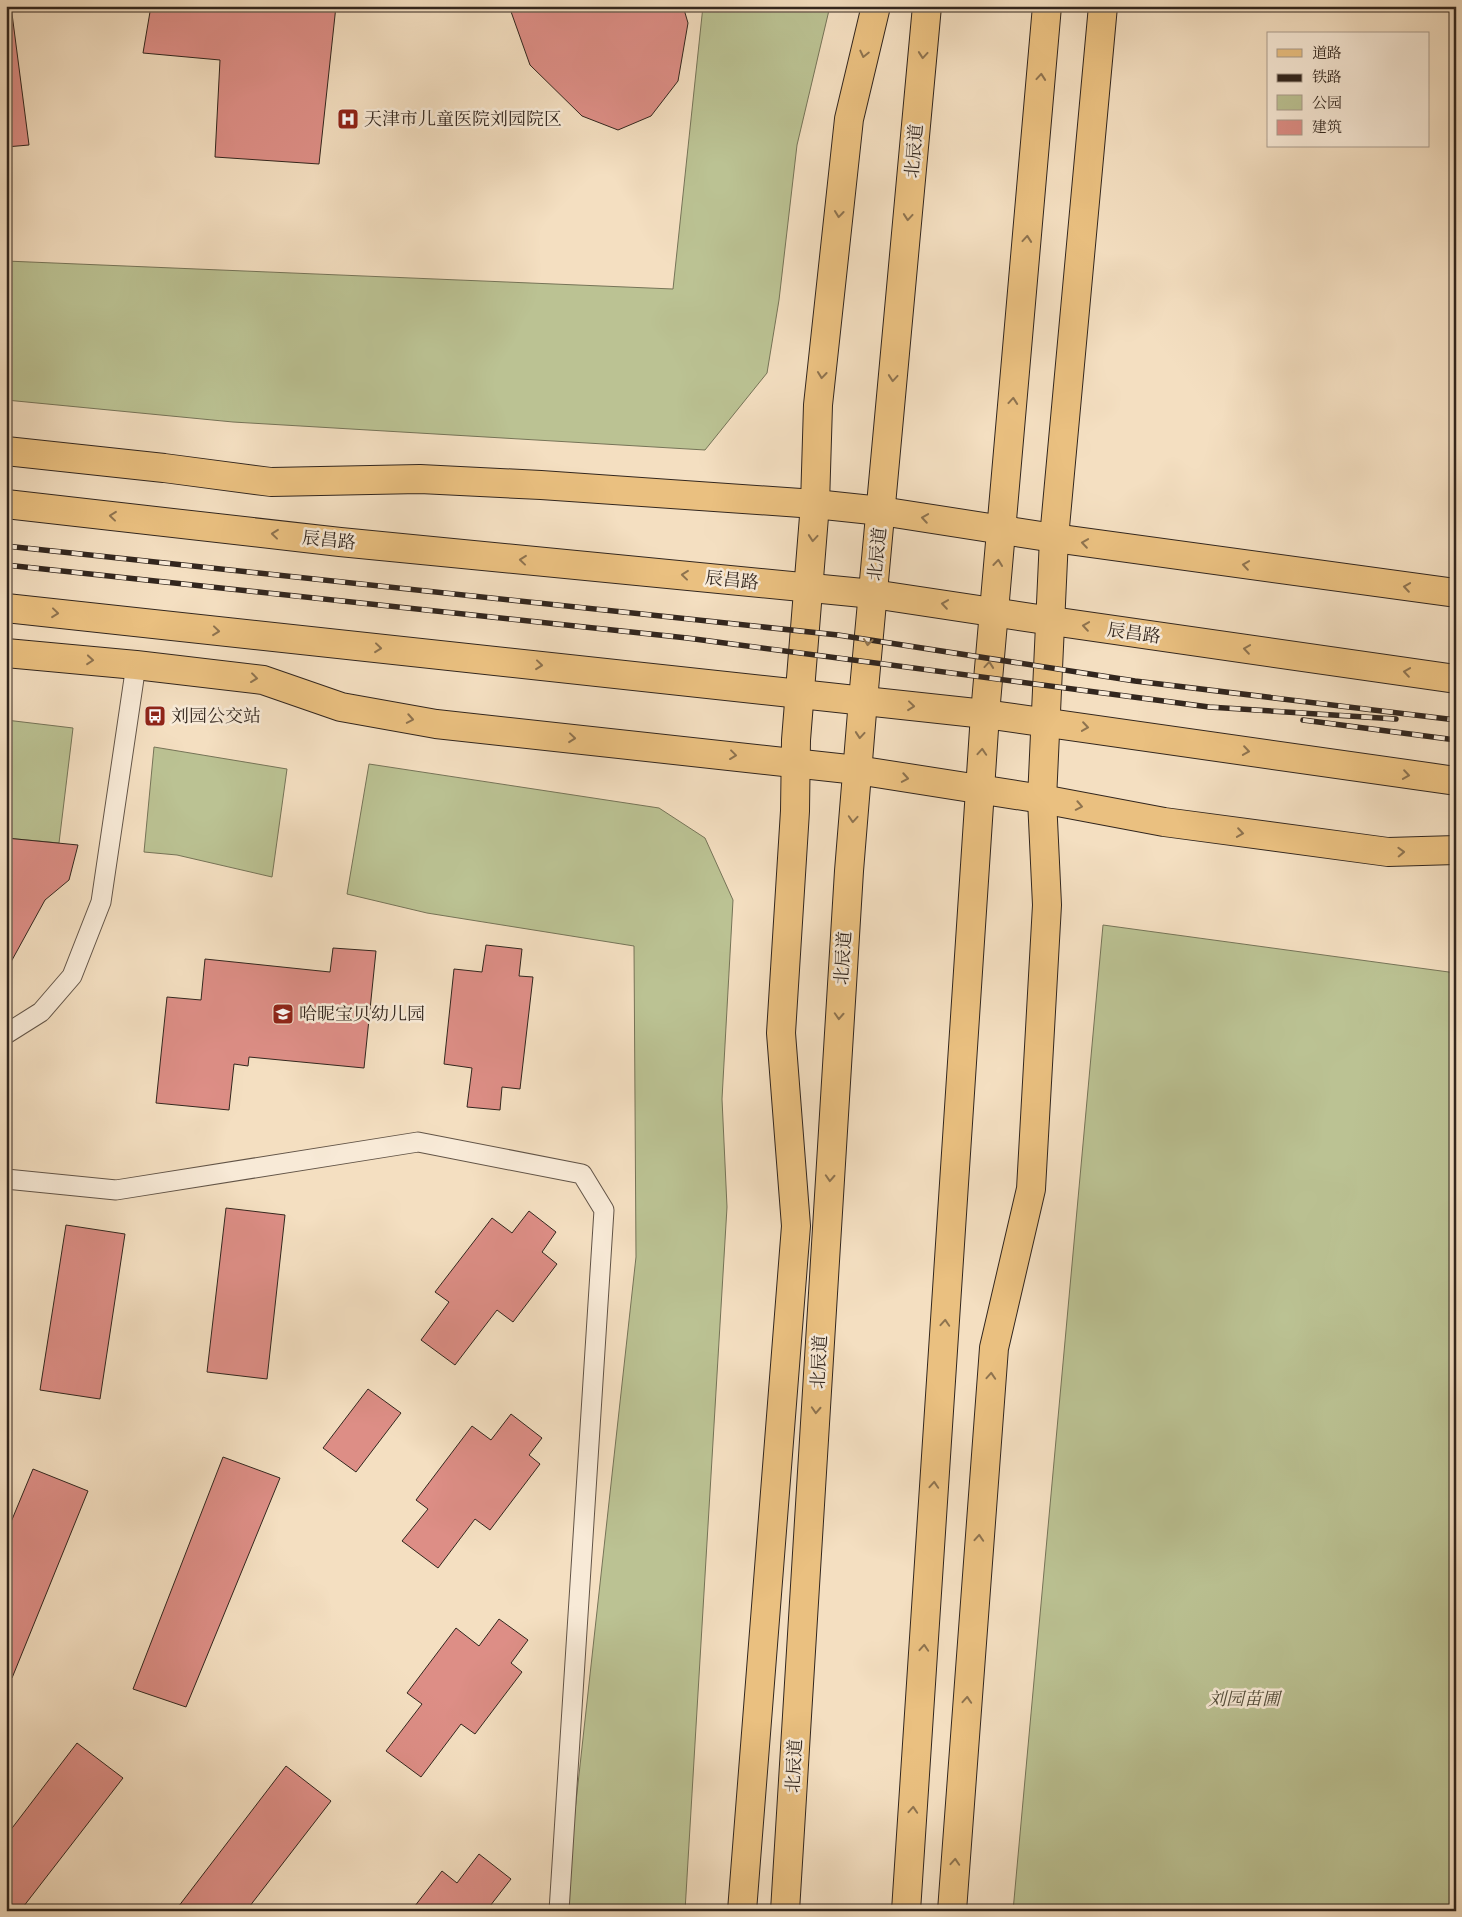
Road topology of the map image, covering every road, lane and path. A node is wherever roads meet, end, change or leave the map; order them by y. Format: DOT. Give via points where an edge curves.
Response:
graph roads {
  1 [pos="876,6"];
  2 [pos="927,6"];
  3 [pos="1047,6"];
  4 [pos="1103,6"];
  5 [pos="6,451"];
  6 [pos="6,504"];
  7 [pos="815,504"];
  8 [pos="881,511"];
  9 [pos="1002,530"];
  10 [pos="1054,538"];
  11 [pos="808,588"];
  12 [pos="1456,593"];
  13 [pos="873,594"];
  14 [pos="6,608"];
  15 [pos="993,611"];
  16 [pos="1052,621"];
  17 [pos="6,652"];
  18 [pos="136,665"];
  19 [pos="1456,679"];
  20 [pos="800,693"];
  21 [pos="863,700"];
  22 [pos="985,714"];
  23 [pos="1045,722"];
  24 [pos="796,763"];
  25 [pos="857,770"];
  26 [pos="1456,782"];
  27 [pos="980,790"];
  28 [pos="1042,799"];
  29 [pos="1456,850"];
  30 [pos="6,1034"];
  31 [pos="6,1179"];
  32 [pos="559,1911"];
  33 [pos="742,1911"];
  34 [pos="785,1911"];
  35 [pos="906,1911"];
  36 [pos="952,1911"];
  1 -- 7 [label="main road, one-way" via="849,119 818,405"];
  2 -- 8 [label="main road, 北辰道, one-way"];
  9 -- 3 [label="main road, one-way"];
  4 -- 10 [label="main road"];
  5 -- 7 [label="main road" via="271,482 420,479"];
  11 -- 6 [label="main road, 辰昌路, one-way" via="340,542"];
  7 -- 8 [label="main road"];
  7 -- 11 [label="main road, one-way"];
  9 -- 8 [label="main road, one-way"];
  8 -- 13 [label="main road, 北辰道"];
  9 -- 10 [label="main road"];
  15 -- 9 [label="main road, one-way"];
  12 -- 10 [label="main road, one-way"];
  10 -- 16 [label="main road"];
  11 -- 13 [label="main road, 辰昌路"];
  11 -- 20 [label="main road"];
  15 -- 13 [label="main road, 辰昌路, one-way"];
  13 -- 21 [label="main road, 北辰道, one-way"];
  14 -- 20 [label="main road, one-way"];
  15 -- 16 [label="main road, 辰昌路"];
  22 -- 15 [label="main road, one-way"];
  19 -- 16 [label="main road, 辰昌路, one-way"];
  16 -- 23 [label="main road"];
  17 -- 18 [label="main road, one-way"];
  18 -- 24 [label="main road, one-way" via="263,680 341,707 436,724"];
  18 -- 30 [label="lane" via="101,902 72,976 41,1012"];
  20 -- 21 [label="main road"];
  20 -- 24 [label="main road"];
  21 -- 22 [label="main road, one-way"];
  21 -- 25 [label="main road, 北辰道, one-way"];
  22 -- 23 [label="main road"];
  27 -- 22 [label="main road, one-way"];
  23 -- 26 [label="main road, one-way"];
  23 -- 28 [label="main road"];
  24 -- 25 [label="main road"];
  24 -- 33 [label="main road" via="781,1033 796,1226"];
  25 -- 27 [label="main road, one-way"];
  25 -- 34 [label="main road, 北辰道, one-way"];
  27 -- 28 [label="main road"];
  35 -- 27 [label="main road, one-way"];
  28 -- 29 [label="main road, one-way" via="1164,822 1388,852"];
  36 -- 28 [label="main road, one-way" via="994,1348 1031,1189 1047,905"];
  31 -- 32 [label="lane" via="116,1190 418,1142 582,1174 604,1210"];
}
